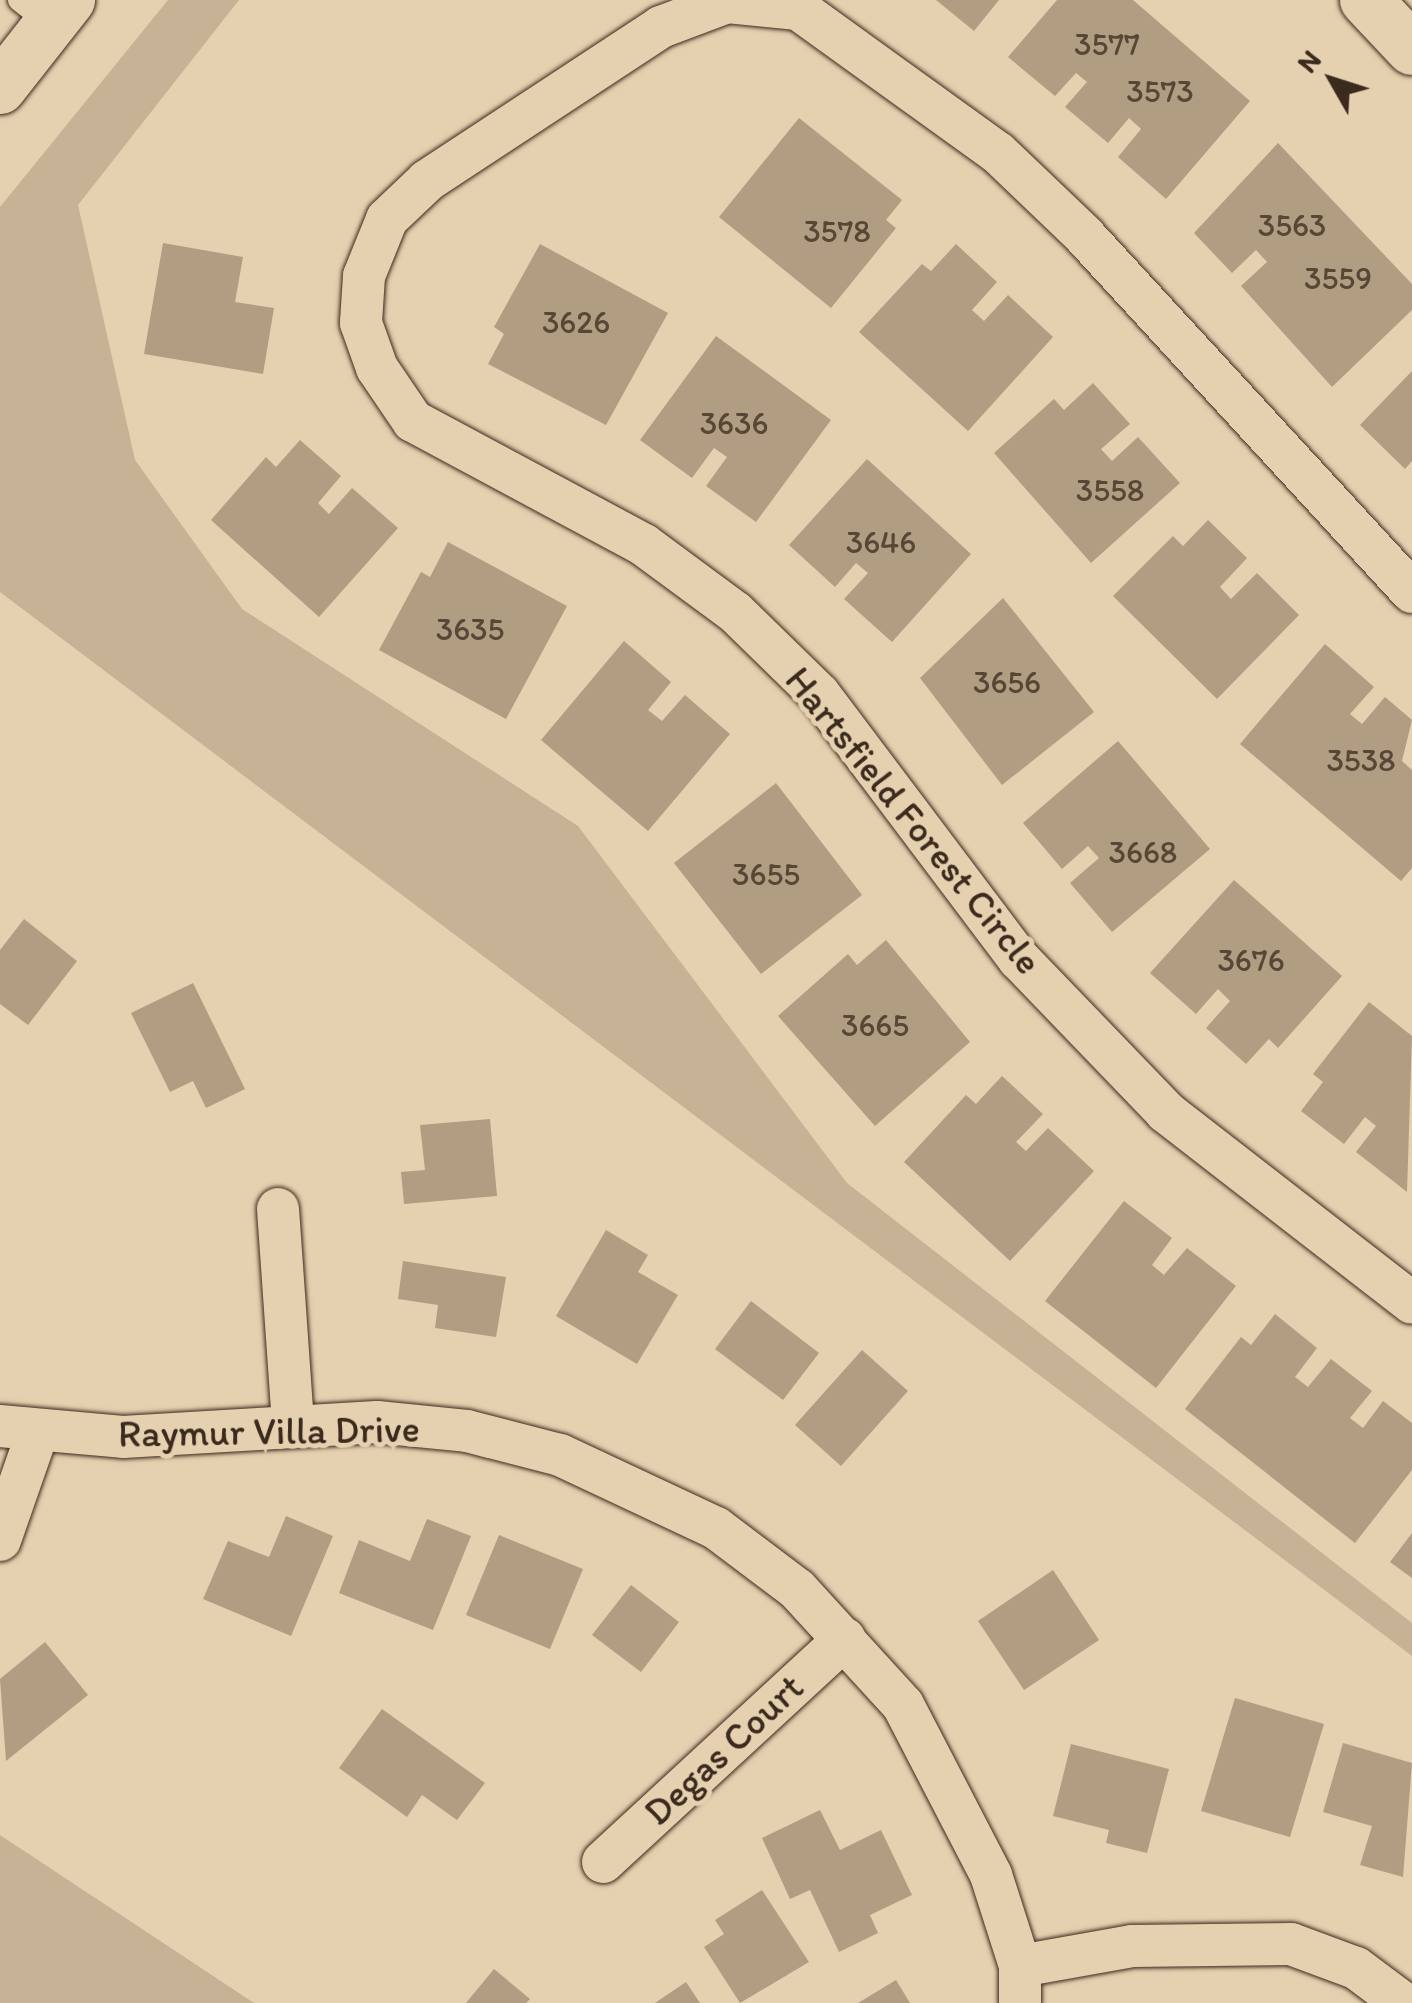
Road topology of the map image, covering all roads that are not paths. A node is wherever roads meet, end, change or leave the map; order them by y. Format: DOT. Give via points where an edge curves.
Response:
graph roads {
  1 [pos="1366,0"];
  2 [pos="46,8"];
  3 [pos="1412,49"];
  4 [pos="0,88"];
  5 [pos="1412,592"];
  6 [pos="278,1209"];
  7 [pos="1412,1303"];
  8 [pos="293,1424"];
  9 [pos="19,1430"];
  10 [pos="0,1540"];
  11 [pos="845,1639"];
  12 [pos="603,1862"];
  13 [pos="1020,1985"];
  14 [pos="1403,2003"];
  1 -- 3 [label="street"];
  2 -- 4 [label="street"];
  5 -- 7 [label="street, Hartsfield Forest Circle" via="1073,224 998,153 798,9 726,2 661,27 427,181 388,219 364,276 361,322 377,368 413,421 644,545 736,612 818,694 1019,959 1166,1112"];
  6 -- 8 [label="street"];
  8 -- 9 [label="street, Raymur Villa Drive"];
  8 -- 11 [label="street, Raymur Villa Drive" via="467,1431 560,1455 716,1528"];
  9 -- 10 [label="street"];
  11 -- 12 [label="street, Degas Court"];
  11 -- 13 [label="street, Raymur Villa Drive" via="904,1705 952,1785"];
  13 -- 14 [label="street" via="1132,1946 1291,1944 1356,1968"];
}
